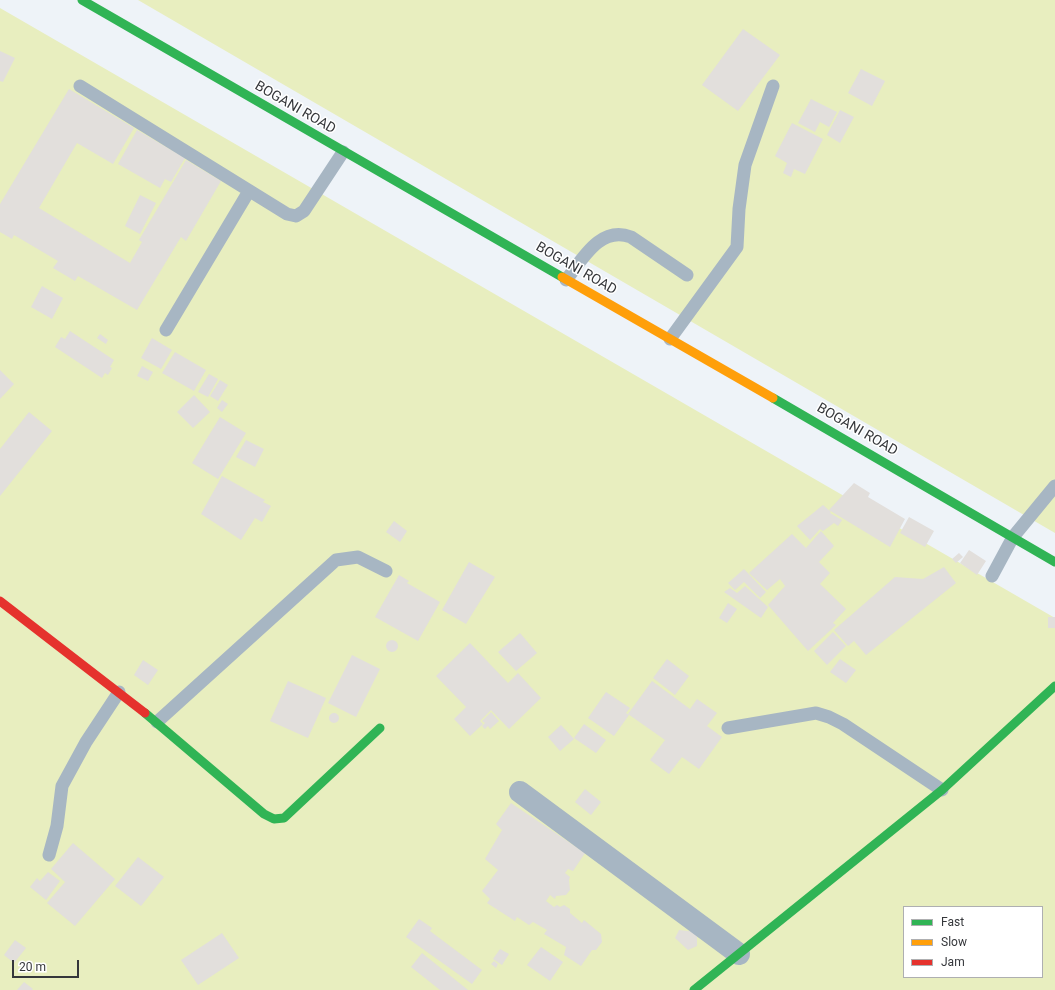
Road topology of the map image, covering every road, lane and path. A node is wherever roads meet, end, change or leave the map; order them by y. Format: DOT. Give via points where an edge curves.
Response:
graph roads {
  1 [pos="82,0"];
  2 [pos="80,86"];
  3 [pos="774,86"];
  4 [pos="343,152"];
  5 [pos="249,191"];
  6 [pos="687,275"];
  7 [pos="566,280"];
  8 [pos="166,330"];
  9 [pos="670,339"];
  10 [pos="1055,486"];
  11 [pos="1013,537"];
  12 [pos="1055,562"];
  13 [pos="386,571"];
  14 [pos="992,576"];
  15 [pos="0,601"];
  16 [pos="1055,686"];
  17 [pos="119,692"];
  18 [pos="157,722"];
  19 [pos="380,728"];
  20 [pos="728,728"];
  21 [pos="942,790"];
  22 [pos="520,792"];
  23 [pos="49,854"];
  24 [pos="739,954"];
  25 [pos="694,990"];
  1 -- 4 [label="street, BOGANI ROAD"];
  2 -- 5 [label="lane"];
  3 -- 9 [label="lane" via="745,165 737,247"];
  4 -- 5 [label="lane" via="304,211 296,216 287,214"];
  4 -- 7 [label="street, BOGANI ROAD"];
  5 -- 8 [label="lane"];
  6 -- 7 [label="lane" via="631,237 611,234 592,246"];
  7 -- 9 [label="street, BOGANI ROAD"];
  9 -- 11 [label="street, BOGANI ROAD"];
  10 -- 11 [label="lane"];
  11 -- 12 [label="street, BOGANI ROAD"];
  11 -- 14 [label="lane"];
  13 -- 18 [label="lane" via="358,557 336,560"];
  15 -- 17 [label="street"];
  16 -- 21 [label="street"];
  17 -- 18 [label="street"];
  17 -- 23 [label="lane" via="86,742 62,786 57,826"];
  18 -- 19 [label="street" via="264,814 274,819 284,818"];
  20 -- 21 [label="lane" via="816,713 830,717"];
  21 -- 24 [label="street"];
  22 -- 24 [label="street"];
  24 -- 25 [label="street"];
}
